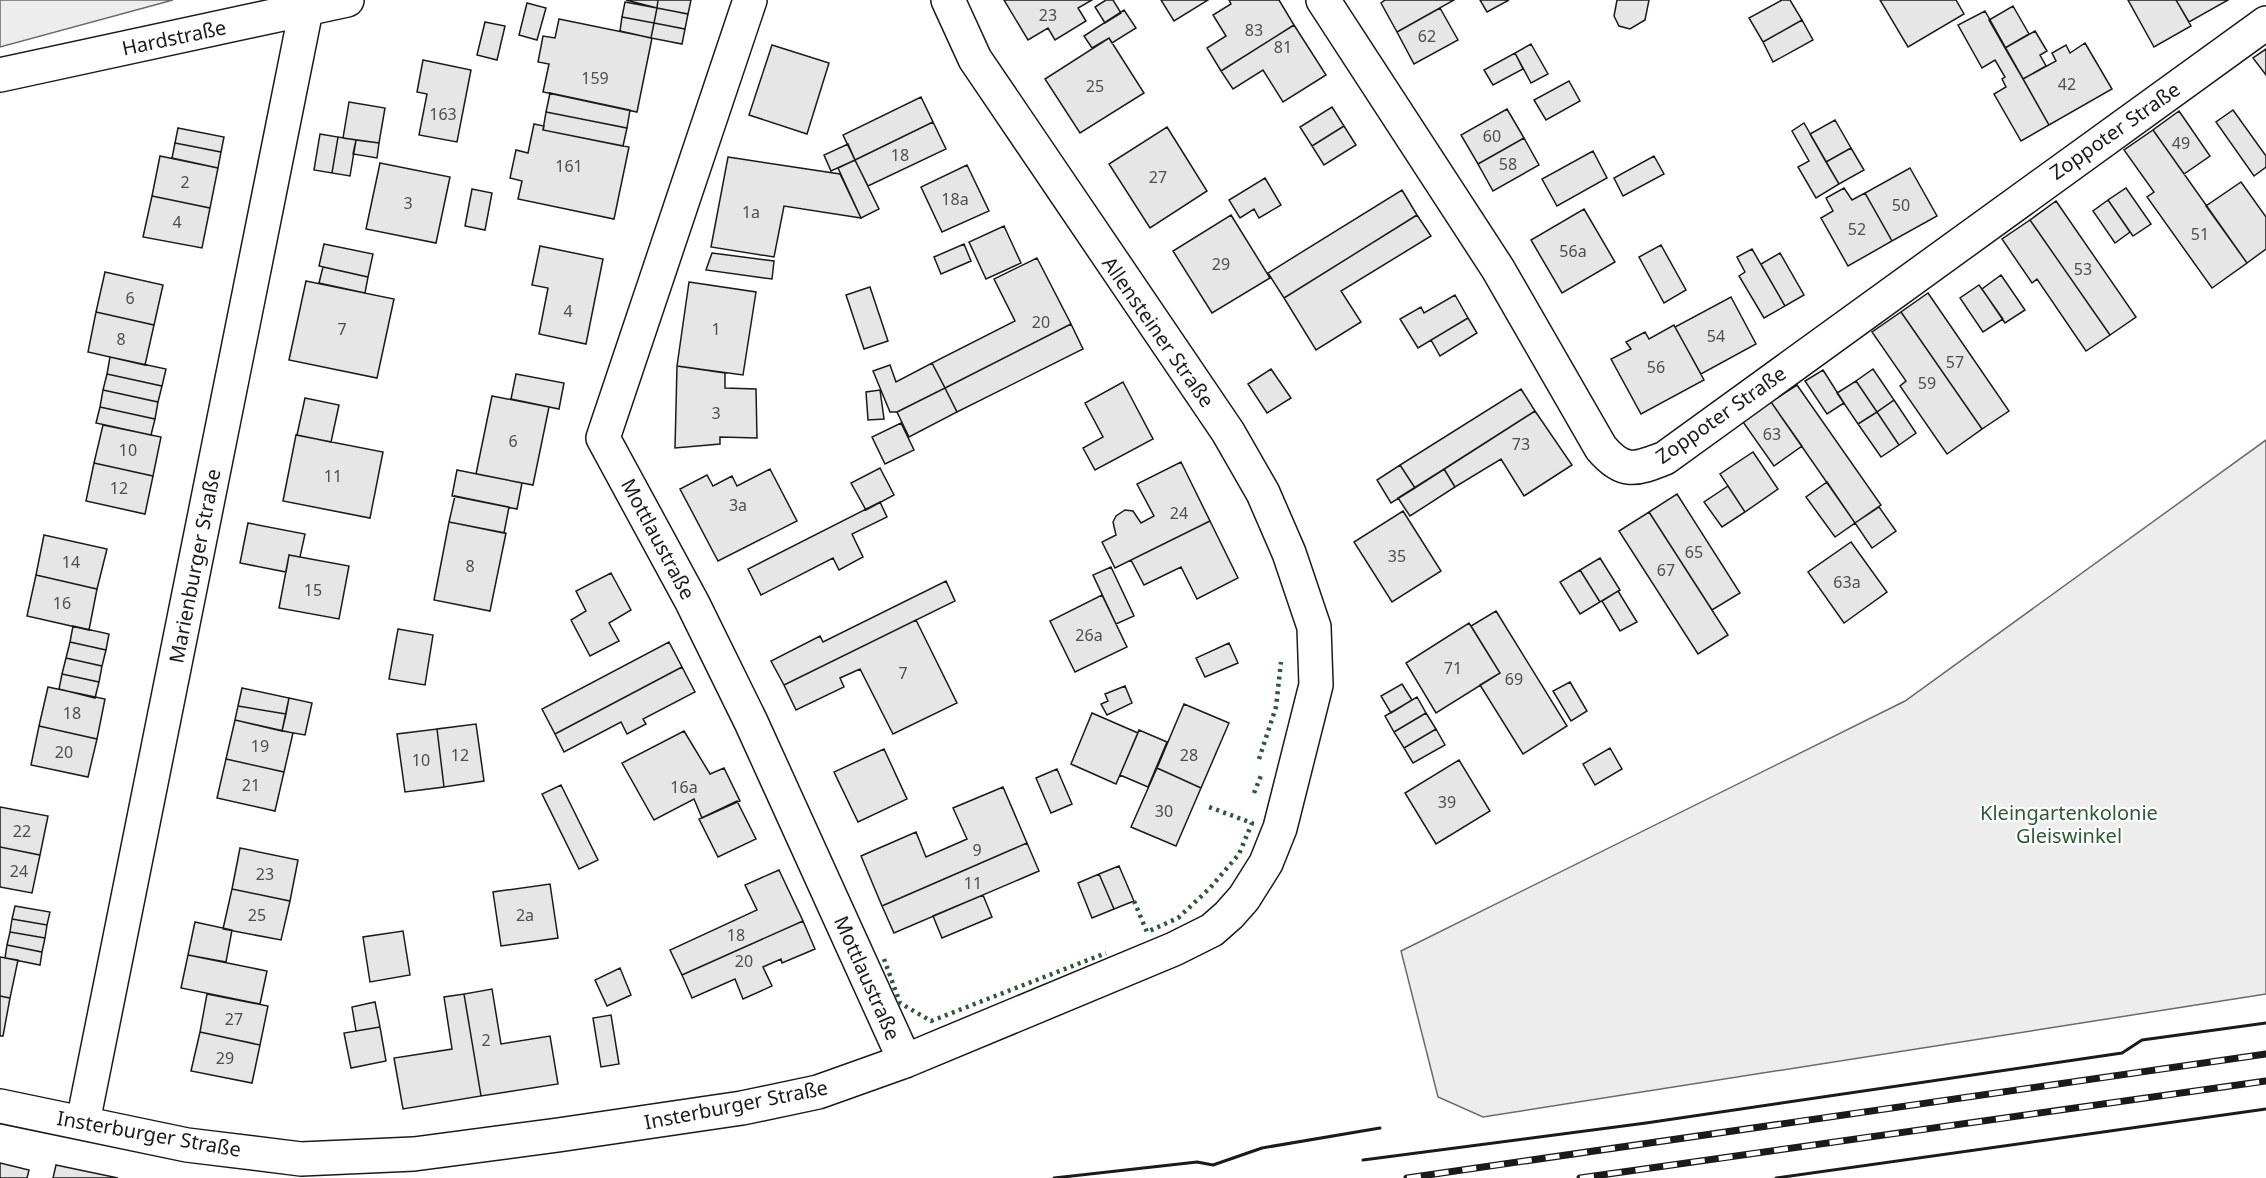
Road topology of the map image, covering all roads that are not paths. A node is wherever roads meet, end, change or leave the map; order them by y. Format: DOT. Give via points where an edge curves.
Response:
graph roads {
  1 [pos="347,0"];
  2 [pos="750,0"];
  3 [pos="948,0"];
  4 [pos="1323,0"];
  5 [pos="306,10"];
  6 [pos="2266,23"];
  7 [pos="0,75"];
  8 [pos="1316,684"];
  9 [pos="905,1061"];
  10 [pos="0,1106"];
  11 [pos="83,1122"];
  1 -- 5 [label="street, Hardstraße"];
  2 -- 9 [label="street, Mottlaustraße" via="603,438 692,602 751,722"];
  3 -- 8 [label="street, Allensteiner Straße" via="975,59 1228,432 1263,493 1314,627"];
  4 -- 6 [label="street, Zoppoter Straße" via="1498,269 1600,448 1613,463 1629,469 1665,458"];
  5 -- 7 [label="street, Hardstraße"];
  5 -- 11 [label="street, Marienburger Straße"];
  8 -- 9 [label="street, Insterburger Straße" via="1280,828 1256,882 1229,915 1212,930 1174,949"];
  9 -- 11 [label="street, Insterburger Straße" via="818,1092 742,1108 414,1154 301,1159 187,1145"];
  10 -- 11 [label="street, Insterburger Straße"];
}
